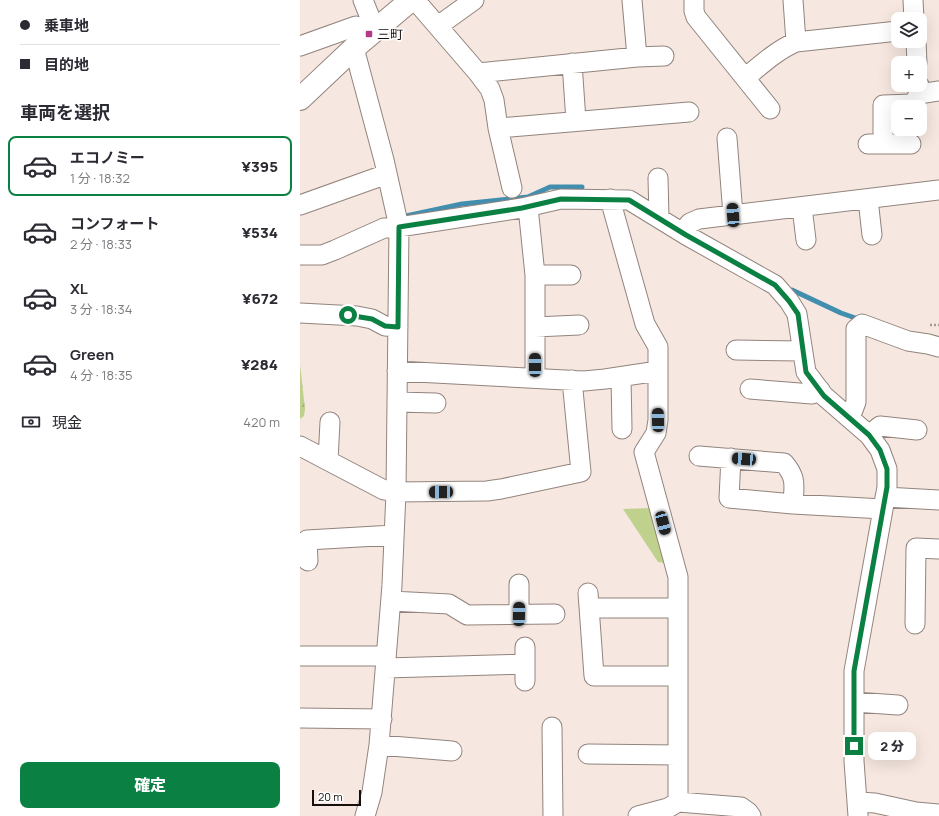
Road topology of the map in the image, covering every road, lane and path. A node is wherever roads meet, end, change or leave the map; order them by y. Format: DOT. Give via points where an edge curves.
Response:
graph roads {
  1 [pos="363,0"];
  2 [pos="411,0"];
  3 [pos="415,0"];
  4 [pos="474,0"];
  5 [pos="632,0"];
  6 [pos="694,0"];
  7 [pos="793,0"];
  8 [pos="913,0"];
  9 [pos="914,12"];
  10 [pos="438,26"];
  11 [pos="891,32"];
  12 [pos="365,38"];
  13 [pos="796,42"];
  14 [pos="300,46"];
  15 [pos="664,56"];
  16 [pos="637,57"];
  17 [pos="572,63"];
  18 [pos="478,72"];
  19 [pos="745,78"];
  20 [pos="927,90"];
  21 [pos="939,91"];
  22 [pos="918,92"];
  23 [pos="300,99"];
  24 [pos="770,109"];
  25 [pos="689,112"];
  26 [pos="576,122"];
  27 [pos="498,128"];
  28 [pos="727,138"];
  29 [pos="911,144"];
  30 [pos="387,174"];
  31 [pos="658,178"];
  32 [pos="512,188"];
  33 [pos="939,190"];
  34 [pos="868,199"];
  35 [pos="610,200"];
  36 [pos="300,205"];
  37 [pos="528,206"];
  38 [pos="802,207"];
  39 [pos="733,215"];
  40 [pos="659,218"];
  41 [pos="399,227"];
  42 [pos="682,232"];
  43 [pos="872,235"];
  44 [pos="806,240"];
  45 [pos="300,255"];
  46 [pos="571,275"];
  47 [pos="535,276"];
  48 [pos="300,313"];
  49 [pos="579,325"];
  50 [pos="398,327"];
  51 [pos="535,327"];
  52 [pos="939,347"];
  53 [pos="736,349"];
  54 [pos="802,351"];
  55 [pos="397,371"];
  56 [pos="658,371"];
  57 [pos="621,377"];
  58 [pos="535,378"];
  59 [pos="572,380"];
  60 [pos="750,389"];
  61 [pos="820,390"];
  62 [pos="396,402"];
  63 [pos="436,403"];
  64 [pos="850,418"];
  65 [pos="330,422"];
  66 [pos="622,429"];
  67 [pos="917,430"];
  68 [pos="869,435"];
  69 [pos="300,446"];
  70 [pos="699,456"];
  71 [pos="731,458"];
  72 [pos="328,460"];
  73 [pos="396,492"];
  74 [pos="939,500"];
  75 [pos="884,503"];
  76 [pos="793,504"];
  77 [pos="394,535"];
  78 [pos="939,550"];
  79 [pos="308,561"];
  80 [pos="519,584"];
  81 [pos="391,601"];
  82 [pos="678,608"];
  83 [pos="519,614"];
  84 [pos="555,614"];
  85 [pos="915,624"];
  86 [pos="300,656"];
  87 [pos="386,662"];
  88 [pos="525,664"];
  89 [pos="678,676"];
  90 [pos="854,702"];
  91 [pos="898,705"];
  92 [pos="300,718"];
  93 [pos="382,719"];
  94 [pos="552,727"];
  95 [pos="379,745"];
  96 [pos="452,751"];
  97 [pos="588,754"];
  98 [pos="678,755"];
  99 [pos="678,802"];
  100 [pos="858,809"];
  101 [pos="711,810"];
  102 [pos="939,814"];
  103 [pos="643,815"];
  104 [pos="365,816"];
  105 [pos="554,816"];
  106 [pos="751,816"];
  1 -- 12 [label="street"];
  2 -- 12 [label="main road"];
  3 -- 10 [label="street"];
  4 -- 10 [label="street"];
  5 -- 16 [label="street"];
  6 -- 19 [label="street" via="696,17"];
  7 -- 13 [label="street"];
  8 -- 9 [label="street"];
  10 -- 18 [label="street"];
  11 -- 13 [label="street"];
  12 -- 14 [label="street" via="356,26"];
  12 -- 23 [label="main road"];
  12 -- 30 [label="street"];
  13 -- 19 [label="street" via="777,52"];
  15 -- 16 [label="street"];
  16 -- 17 [label="street"];
  17 -- 18 [label="street"];
  17 -- 26 [label="street"];
  18 -- 27 [label="street" via="494,100"];
  19 -- 24 [label="street"];
  20 -- 21 [label="street"];
  22 -- 29 [label="street" via="913,104 883,105 875,144"];
  25 -- 26 [label="street"];
  26 -- 27 [label="street"];
  27 -- 32 [label="street"];
  28 -- 39 [label="street"];
  30 -- 36 [label="street"];
  30 -- 41 [label="street"];
  31 -- 40 [label="street"];
  33 -- 34 [label="street"];
  34 -- 38 [label="street"];
  34 -- 43 [label="street"];
  35 -- 37 [label="street" via="561,199"];
  35 -- 40 [label="street" via="629,200"];
  35 -- 56 [label="street" via="645,324 658,347"];
  37 -- 41 [label="street"];
  37 -- 47 [label="street"];
  38 -- 39 [label="street"];
  38 -- 44 [label="street"];
  39 -- 42 [label="street" via="699,219 690,223"];
  40 -- 42 [label="street"];
  41 -- 45 [label="street" via="384,228 322,255"];
  41 -- 50 [label="street"];
  42 -- 54 [label="street" via="775,285 798,314"];
  46 -- 47 [label="street"];
  47 -- 51 [label="street"];
  48 -- 50 [label="street" via="357,316 372,319 385,326"];
  49 -- 51 [label="street"];
  50 -- 55 [label="street"];
  51 -- 58 [label="street"];
  52 -- 64 [label="street" via="908,341 862,324 856,329 856,402"];
  53 -- 54 [label="street"];
  54 -- 61 [label="street" via="806,372"];
  55 -- 58 [label="street"];
  55 -- 62 [label="street"];
  56 -- 57 [label="street"];
  56 -- 82 [label="street" via="656,433 644,452 678,577"];
  57 -- 59 [label="street"];
  57 -- 66 [label="street"];
  58 -- 59 [label="street"];
  59 -- 73 [label="street" via="580,472 501,489"];
  60 -- 61 [label="street" via="812,394"];
  61 -- 64 [label="street"];
  62 -- 63 [label="street"];
  62 -- 73 [label="street"];
  64 -- 68 [label="street"];
  65 -- 72 [label="street"];
  67 -- 68 [label="street" via="880,426"];
  68 -- 75 [label="street" via="880,450 887,469"];
  69 -- 72 [label="street"];
  70 -- 71 [label="street"];
  71 -- 76 [label="street" via="784,463 792,472"];
  71 -- 76 [label="street" via="729,498"];
  72 -- 73 [label="street" via="384,490"];
  73 -- 77 [label="street"];
  74 -- 75 [label="street"];
  75 -- 76 [label="street"];
  75 -- 90 [label="street" via="857,648"];
  77 -- 79 [label="street" via="307,540"];
  77 -- 81 [label="street"];
  78 -- 85 [label="street" via="916,548"];
  80 -- 83 [label="street"];
  81 -- 83 [label="street" via="449,604 467,615"];
  81 -- 87 [label="street"];
  82 -- 89 [label="street"];
  82 -- 89 [label="street" via="589,601 594,676"];
  83 -- 84 [label="street"];
  86 -- 87 [label="street"];
  87 -- 88 [label="street"];
  87 -- 93 [label="street"];
  89 -- 98 [label="street"];
  90 -- 91 [label="street"];
  90 -- 100 [label="street" via="854,761"];
  92 -- 93 [label="street"];
  93 -- 95 [label="street"];
  94 -- 105 [label="street"];
  95 -- 96 [label="street"];
  95 -- 104 [label="street" via="372,792"];
  97 -- 98 [label="street"];
  98 -- 99 [label="street"];
  99 -- 101 [label="street"];
  99 -- 103 [label="street" via="668,808"];
  100 -- 102 [label="street" via="875,803"];
  101 -- 106 [label="street" via="740,807"];
}
